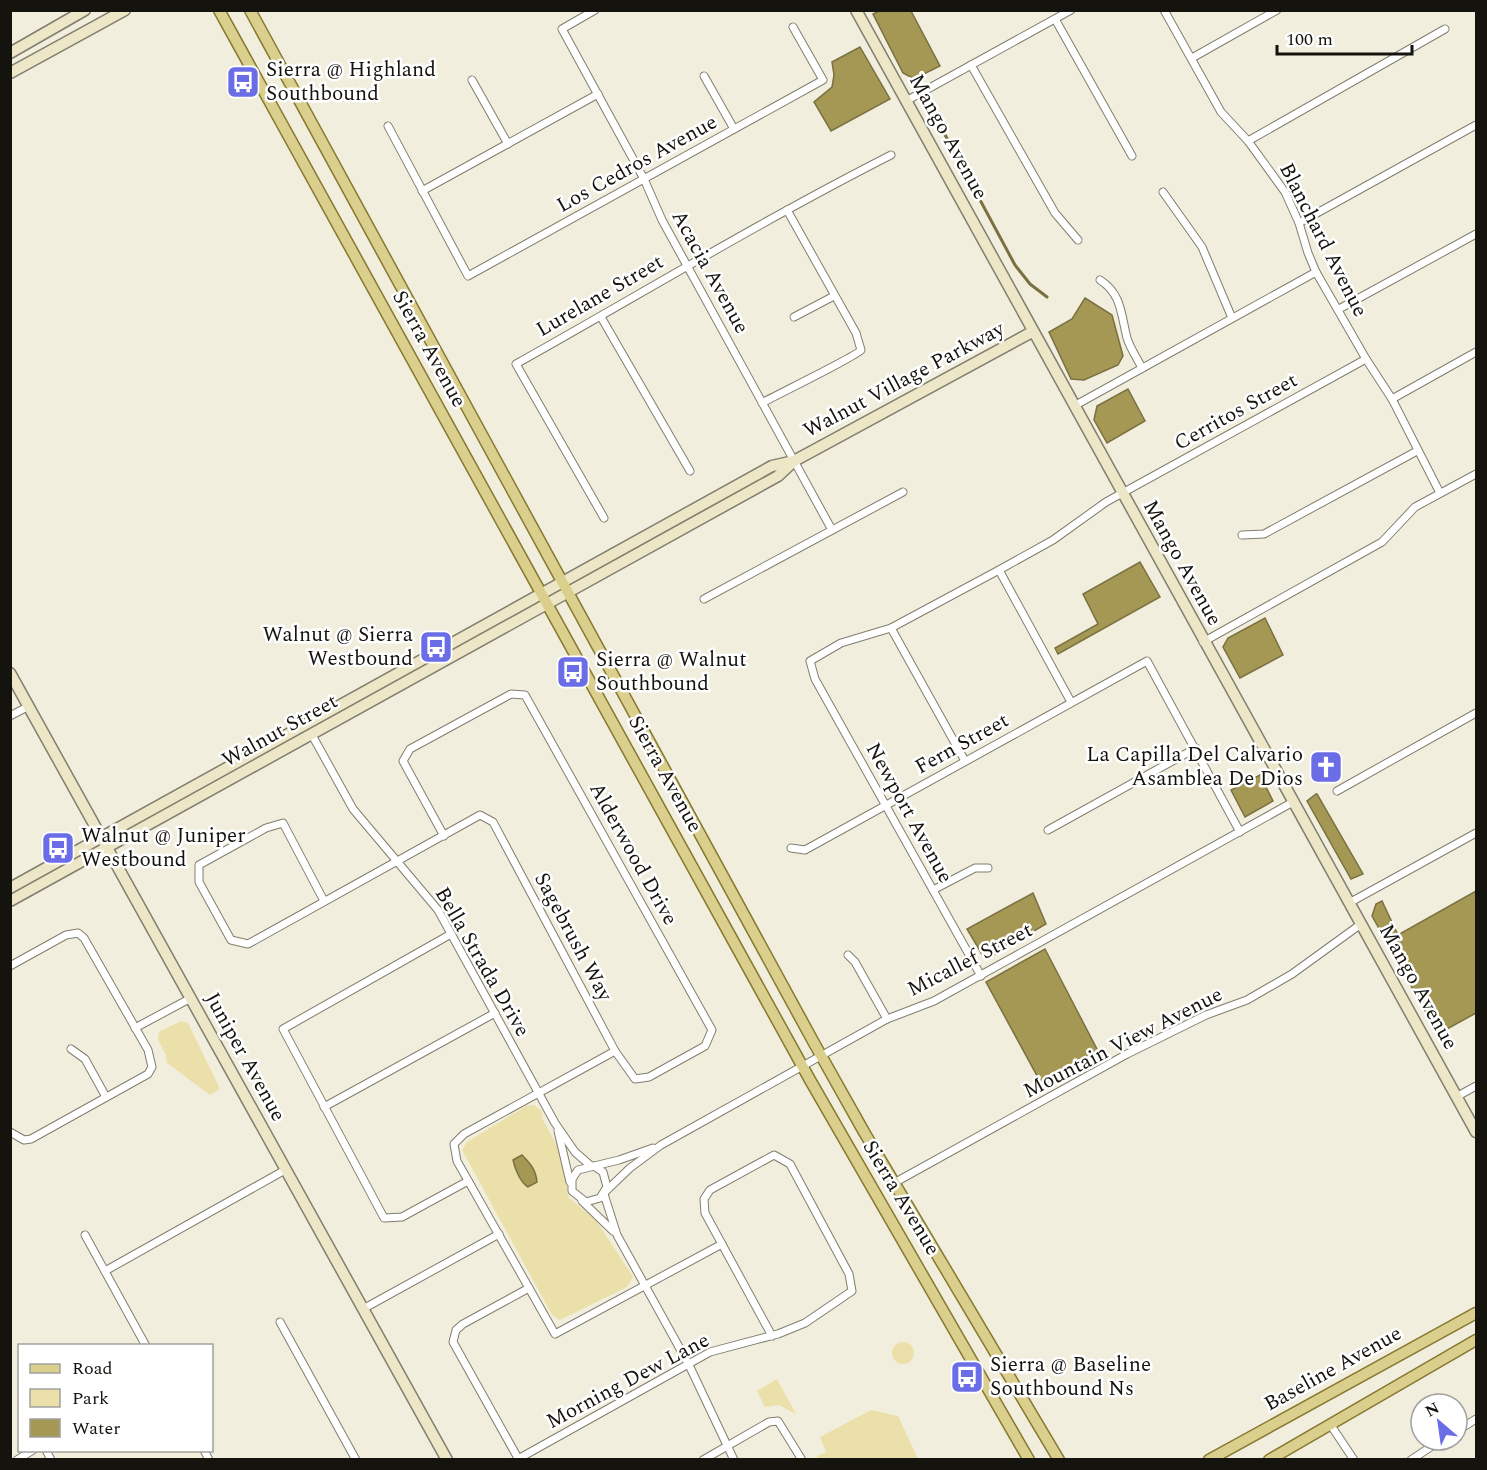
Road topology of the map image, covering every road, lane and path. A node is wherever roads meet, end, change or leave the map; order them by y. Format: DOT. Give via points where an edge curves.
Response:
graph roads {
  1 [pos="85,10"];
  2 [pos="125,10"];
  3 [pos="219,10"];
  4 [pos="250,10"];
  5 [pos="595,10"];
  6 [pos="856,10"];
  7 [pos="1071,10"];
  8 [pos="1164,10"];
  9 [pos="1276,11"];
  10 [pos="1055,19"];
  11 [pos="793,27"];
  12 [pos="1446,29"];
  13 [pos="10,52"];
  14 [pos="1191,58"];
  15 [pos="971,65"];
  16 [pos="10,73"];
  17 [pos="704,76"];
  18 [pos="472,80"];
  19 [pos="598,94"];
  20 [pos="906,101"];
  21 [pos="1476,124"];
  22 [pos="388,126"];
  23 [pos="734,129"];
  24 [pos="1248,141"];
  25 [pos="508,144"];
  26 [pos="891,155"];
  27 [pos="1132,156"];
  28 [pos="644,178"];
  29 [pos="422,191"];
  30 [pos="1163,192"];
  31 [pos="787,210"];
  32 [pos="1299,223"];
  33 [pos="1476,234"];
  34 [pos="1078,240"];
  35 [pos="688,264"];
  36 [pos="1316,272"];
  37 [pos="1100,280"];
  38 [pos="834,296"];
  39 [pos="1339,309"];
  40 [pos="601,317"];
  41 [pos="794,317"];
  42 [pos="1232,318"];
  43 [pos="1032,332"];
  44 [pos="1476,352"];
  45 [pos="1366,359"];
  46 [pos="1142,368"];
  47 [pos="1392,399"];
  48 [pos="762,403"];
  49 [pos="1074,406"];
  50 [pos="1418,451"];
  51 [pos="794,461"];
  52 [pos="690,471"];
  53 [pos="1476,474"];
  54 [pos="903,492"];
  55 [pos="1440,493"];
  56 [pos="1122,494"];
  57 [pos="604,518"];
  58 [pos="832,530"];
  59 [pos="1242,535"];
  60 [pos="999,570"];
  61 [pos="562,583"];
  62 [pos="542,593"];
  63 [pos="567,594"];
  64 [pos="704,599"];
  65 [pos="548,604"];
  66 [pos="891,628"];
  67 [pos="1203,642"];
  68 [pos="10,673"];
  69 [pos="1071,702"];
  70 [pos="29,706"];
  71 [pos="1476,713"];
  72 [pos="10,717"];
  73 [pos="312,735"];
  74 [pos="1196,748"];
  75 [pos="965,761"];
  76 [pos="1337,791"];
  77 [pos="1293,802"];
  78 [pos="886,804"];
  79 [pos="1048,830"];
  80 [pos="1240,832"];
  81 [pos="1476,833"];
  82 [pos="444,836"];
  83 [pos="105,842"];
  84 [pos="791,848"];
  85 [pos="396,861"];
  86 [pos="988,868"];
  87 [pos="10,888"];
  88 [pos="933,890"];
  89 [pos="10,901"];
  90 [pos="324,901"];
  91 [pos="1349,903"];
  92 [pos="1361,924"];
  93 [pos="451,934"];
  94 [pos="848,956"];
  95 [pos="10,966"];
  96 [pos="981,976"];
  97 [pos="191,998"];
  98 [pos="495,1013"];
  99 [pos="887,1019"];
  100 [pos="135,1028"];
  101 [pos="71,1049"];
  102 [pos="615,1051"];
  103 [pos="821,1056"];
  104 [pos="803,1066"];
  105 [pos="635,1079"];
  106 [pos="1476,1086"];
  107 [pos="538,1093"];
  108 [pos="106,1097"];
  109 [pos="1456,1097"];
  110 [pos="324,1107"];
  111 [pos="555,1123"];
  112 [pos="10,1132"];
  113 [pos="1476,1132"];
  114 [pos="661,1145"];
  115 [pos="592,1166"];
  116 [pos="285,1170"];
  117 [pos="468,1181"];
  118 [pos="894,1183"];
  119 [pos="571,1185"];
  120 [pos="605,1193"];
  121 [pos="580,1200"];
  122 [pos="499,1234"];
  123 [pos="85,1235"];
  124 [pos="617,1235"];
  125 [pos="722,1244"];
  126 [pos="105,1271"];
  127 [pos="644,1286"];
  128 [pos="529,1288"];
  129 [pos="363,1309"];
  130 [pos="1476,1313"];
  131 [pos="280,1322"];
  132 [pos="772,1336"];
  133 [pos="1476,1340"];
  134 [pos="145,1344"];
  135 [pos="689,1365"];
  136 [pos="1330,1424"];
  137 [pos="727,1446"];
  138 [pos="30,1452"];
  139 [pos="518,1459"];
  140 [pos="17,1460"];
  141 [pos="356,1460"];
  142 [pos="447,1460"];
  143 [pos="703,1460"];
  144 [pos="734,1460"];
  145 [pos="802,1460"];
  146 [pos="1029,1460"];
  147 [pos="1059,1460"];
  148 [pos="1209,1460"];
  149 [pos="1269,1460"];
  150 [pos="1354,1460"];
  1 -- 13 [label="street"];
  2 -- 16 [label="street"];
  3 -- 62 [label="main road, Sierra Avenue"];
  4 -- 61 [label="main road, Sierra Avenue"];
  5 -- 19 [label="street, Acacia Avenue" via="562,28"];
  6 -- 20 [label="street, Mango Avenue"];
  7 -- 10 [label="street"];
  8 -- 14 [label="street, Blanchard Avenue"];
  9 -- 14 [label="street"];
  10 -- 15 [label="street"];
  10 -- 27 [label="street"];
  11 -- 23 [label="street, Los Cedros Avenue" via="823,80"];
  12 -- 24 [label="street"];
  14 -- 24 [label="street, Blanchard Avenue" via="1221,112"];
  15 -- 20 [label="street"];
  15 -- 34 [label="street" via="1055,213"];
  17 -- 23 [label="street"];
  18 -- 25 [label="street"];
  19 -- 25 [label="street"];
  19 -- 28 [label="street, Acacia Avenue"];
  20 -- 43 [label="street, Mango Avenue"];
  21 -- 32 [label="street"];
  22 -- 29 [label="street"];
  23 -- 28 [label="street, Los Cedros Avenue"];
  24 -- 32 [label="street, Blanchard Avenue" via="1285,192"];
  25 -- 29 [label="street"];
  26 -- 31 [label="street, Lurelane Street"];
  28 -- 29 [label="street, Los Cedros Avenue" via="468,276"];
  28 -- 35 [label="street, Acacia Avenue" via="662,220"];
  30 -- 42 [label="street" via="1199,241"];
  31 -- 35 [label="street, Lurelane Street"];
  31 -- 38 [label="street"];
  32 -- 36 [label="street, Blanchard Avenue"];
  33 -- 39 [label="street"];
  35 -- 40 [label="street, Lurelane Street"];
  35 -- 48 [label="street, Acacia Avenue"];
  36 -- 39 [label="street, Blanchard Avenue"];
  36 -- 42 [label="street"];
  37 -- 46 [label="street" via="1118,298 1128,340"];
  38 -- 41 [label="street"];
  38 -- 48 [label="street" via="856,333 861,350"];
  39 -- 45 [label="street, Blanchard Avenue"];
  40 -- 52 [label="street"];
  40 -- 57 [label="street, Lurelane Street" via="516,364"];
  42 -- 46 [label="street"];
  43 -- 49 [label="street, Mango Avenue"];
  43 -- 51 [label="street, Walnut Village Parkway"];
  44 -- 47 [label="street"];
  45 -- 47 [label="street, Blanchard Avenue"];
  45 -- 56 [label="street, Cerritos Street"];
  46 -- 49 [label="street"];
  47 -- 50 [label="street, Blanchard Avenue"];
  48 -- 51 [label="street, Acacia Avenue"];
  49 -- 56 [label="street, Mango Avenue"];
  50 -- 55 [label="street, Blanchard Avenue"];
  50 -- 59 [label="street" via="1264,534"];
  51 -- 58 [label="street, Acacia Avenue"];
  51 -- 61 [label="street, Walnut Village Parkway" via="772,466"];
  51 -- 63 [label="street, Walnut Village Parkway" via="778,477"];
  53 -- 55 [label="street"];
  54 -- 58 [label="street"];
  55 -- 67 [label="street" via="1409,511 1382,542"];
  56 -- 60 [label="street, Cerritos Street"];
  56 -- 67 [label="street, Mango Avenue"];
  58 -- 64 [label="street"];
  60 -- 66 [label="street, Cerritos Street"];
  60 -- 69 [label="street"];
  61 -- 62 [label="street, Walnut Street"];
  61 -- 63 [label="main road, Sierra Avenue"];
  62 -- 65 [label="main road, Sierra Avenue"];
  62 -- 83 [label="street, Walnut Street"];
  63 -- 65 [label="street, Walnut Street"];
  63 -- 103 [label="main road, Sierra Avenue"];
  65 -- 73 [label="street, Walnut Street"];
  65 -- 104 [label="main road, Sierra Avenue"];
  66 -- 75 [label="street"];
  66 -- 78 [label="street, Newport Avenue" via="841,643 810,661"];
  67 -- 77 [label="street, Mango Avenue"];
  68 -- 70 [label="street, Juniper Avenue"];
  69 -- 74 [label="street, Fern Street" via="1147,661"];
  69 -- 75 [label="street, Fern Street"];
  70 -- 72 [label="street"];
  70 -- 83 [label="street, Juniper Avenue"];
  71 -- 76 [label="street"];
  73 -- 83 [label="street, Walnut Street"];
  73 -- 85 [label="street, Bella Strada Drive" via="353,809"];
  74 -- 79 [label="street"];
  74 -- 80 [label="street"];
  75 -- 78 [label="street, Fern Street"];
  77 -- 80 [label="street, Micallef Street"];
  77 -- 91 [label="street, Mango Avenue"];
  78 -- 84 [label="street, Fern Street" via="805,850"];
  78 -- 88 [label="street, Newport Avenue"];
  80 -- 96 [label="street, Micallef Street"];
  81 -- 91 [label="street"];
  82 -- 85 [label="street"];
  82 -- 102 [label="street, Sagebrush Way" via="480,814 493,822"];
  82 -- 105 [label="street, Alderwood Drive" via="403,761 410,749 511,694 525,695 712,1030 705,1046 649,1077"];
  83 -- 87 [label="street, Walnut Street"];
  83 -- 89 [label="street, Walnut Street"];
  83 -- 97 [label="street, Juniper Avenue"];
  85 -- 90 [label="street"];
  85 -- 93 [label="street, Bella Strada Drive" via="438,910"];
  86 -- 88 [label="street" via="975,868"];
  88 -- 96 [label="street, Newport Avenue"];
  90 -- 90 [label="street" via="283,823 266,828 200,865 199,882 231,940 248,944"];
  91 -- 92 [label="street, Mango Avenue"];
  92 -- 109 [label="street, Mango Avenue"];
  92 -- 118 [label="street, Mountain View Avenue" via="1257,994 1127,1054"];
  93 -- 98 [label="street, Bella Strada Drive"];
  93 -- 110 [label="street" via="283,1029"];
  94 -- 99 [label="street"];
  95 -- 100 [label="street" via="66,935 78,933"];
  96 -- 99 [label="street, Micallef Street" via="934,1001"];
  97 -- 100 [label="street"];
  97 -- 116 [label="street, Juniper Avenue"];
  98 -- 107 [label="street, Bella Strada Drive"];
  98 -- 110 [label="street"];
  99 -- 103 [label="street, Micallef Street"];
  100 -- 108 [label="street" via="148,1050 152,1067 148,1074"];
  101 -- 108 [label="street" via="85,1059"];
  102 -- 105 [label="street, Sagebrush Way"];
  102 -- 107 [label="street"];
  103 -- 104 [label="street, Micallef Street"];
  103 -- 118 [label="main road, Sierra Avenue"];
  104 -- 114 [label="street, Micallef Street"];
  104 -- 146 [label="main road, Sierra Avenue"];
  106 -- 109 [label="street"];
  107 -- 111 [label="street, Bella Strada Drive"];
  107 -- 117 [label="street" via="464,1134 454,1144 457,1161"];
  108 -- 112 [label="street" via="31,1139 24,1140"];
  109 -- 113 [label="street, Mango Avenue"];
  110 -- 117 [label="street" via="384,1218 402,1217"];
  111 -- 115 [label="street, Bella Strada Drive" via="575,1152"];
  111 -- 119 [label="street, Bella Strada Drive"];
  114 -- 115 [label="street, Micallef Street"];
  114 -- 120 [label="street, Micallef Street"];
  115 -- 119 [label="street" via="578,1170"];
  115 -- 120 [label="street" via="606,1177"];
  116 -- 126 [label="street"];
  116 -- 129 [label="street, Juniper Avenue"];
  117 -- 122 [label="street"];
  118 -- 147 [label="main road, Sierra Avenue"];
  119 -- 121 [label="street"];
  120 -- 121 [label="street" via="591,1202"];
  120 -- 124 [label="street"];
  121 -- 124 [label="street"];
  122 -- 128 [label="street"];
  122 -- 129 [label="street"];
  123 -- 126 [label="street"];
  124 -- 127 [label="street"];
  125 -- 127 [label="street"];
  125 -- 132 [label="street"];
  125 -- 132 [label="street, Morning Dew Lane" via="705,1213 704,1199 710,1190 774,1155 790,1164 849,1274 852,1291 805,1323"];
  126 -- 134 [label="street"];
  127 -- 128 [label="street" via="555,1334"];
  127 -- 135 [label="street"];
  128 -- 139 [label="street" via="464,1324 456,1330 453,1342"];
  129 -- 142 [label="street, Juniper Avenue"];
  130 -- 148 [label="main road, Baseline Avenue"];
  131 -- 141 [label="street"];
  132 -- 135 [label="street, Morning Dew Lane" via="711,1352"];
  133 -- 136 [label="main road"];
  135 -- 137 [label="street"];
  135 -- 139 [label="street, Morning Dew Lane"];
  136 -- 149 [label="main road"];
  136 -- 150 [label="street"];
  137 -- 143 [label="street"];
  137 -- 144 [label="street"];
  137 -- 145 [label="street" via="769,1422 778,1421"];
  138 -- 140 [label="street"];
}
